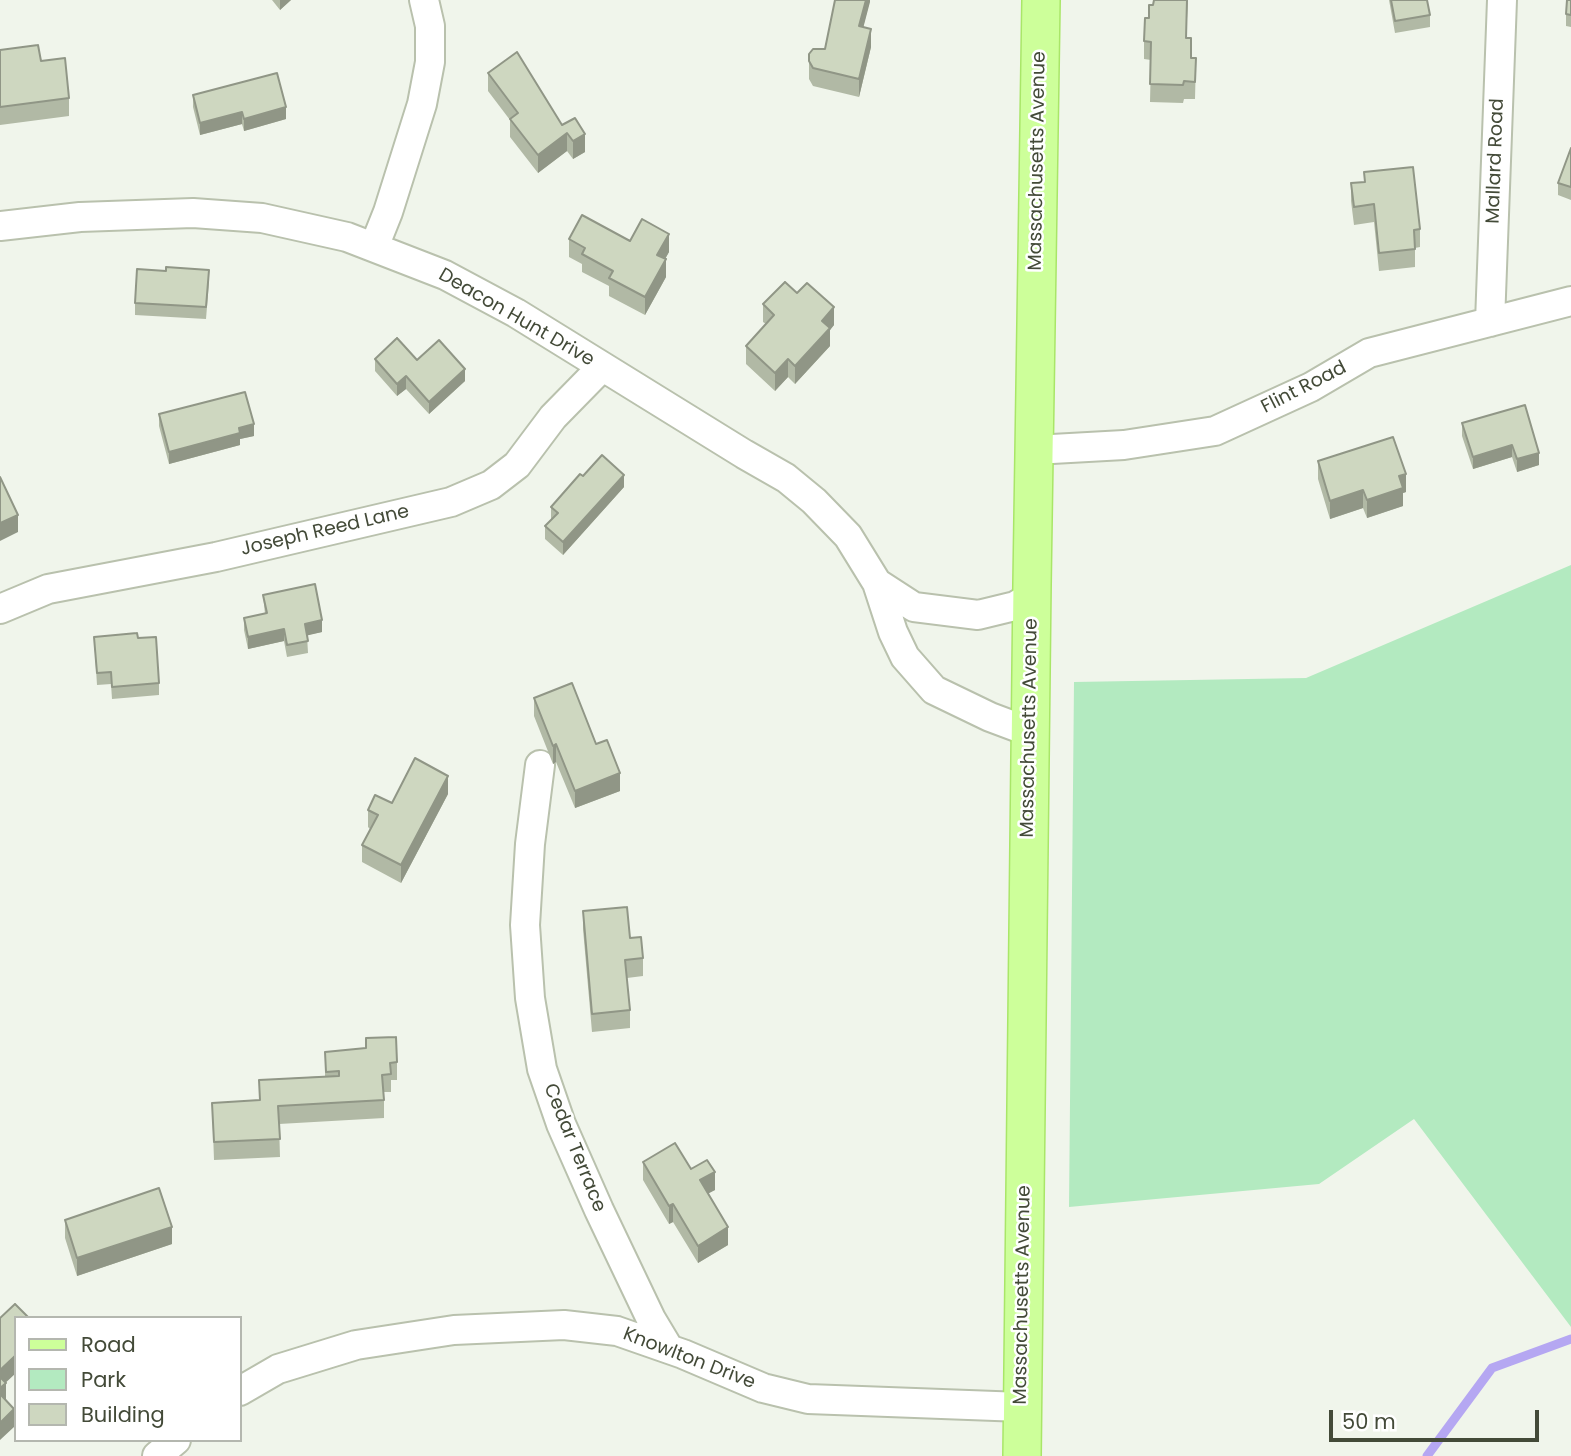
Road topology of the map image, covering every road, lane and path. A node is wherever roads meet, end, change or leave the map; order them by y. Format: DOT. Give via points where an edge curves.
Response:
graph roads {
  1 [pos="425,0"];
  2 [pos="1041,0"];
  3 [pos="1502,0"];
  4 [pos="0,226"];
  5 [pos="374,247"];
  6 [pos="1571,301"];
  7 [pos="1490,322"];
  8 [pos="602,366"];
  9 [pos="1034,450"];
  10 [pos="877,583"];
  11 [pos="1032,596"];
  12 [pos="0,609"];
  13 [pos="1030,732"];
  14 [pos="540,765"];
  15 [pos="669,1349"];
  16 [pos="242,1390"];
  17 [pos="1022,1407"];
  18 [pos="174,1442"];
  19 [pos="157,1456"];
  20 [pos="1022,1456"];
  1 -- 5 [label="street" via="430,62 422,104"];
  2 -- 9 [label="main road, Massachusetts Avenue"];
  3 -- 7 [label="street, Mallard Road"];
  4 -- 5 [label="street, Deacon Hunt Drive" via="80,217 193,213 262,218"];
  5 -- 8 [label="street, Deacon Hunt Drive" via="445,275"];
  6 -- 7 [label="street, Flint Road"];
  7 -- 9 [label="street, Flint Road" via="1369,354 1311,387 1215,431 1124,445"];
  8 -- 10 [label="street, Deacon Hunt Drive" via="786,478 848,536"];
  8 -- 12 [label="street, Joseph Reed Lane" via="553,417 517,465 491,485 451,502 216,557 48,589"];
  9 -- 11 [label="main road, Massachusetts Avenue"];
  10 -- 11 [label="street, Deacon Hunt Drive" via="914,607 978,615 1015,606"];
  10 -- 13 [label="street, Deacon Hunt Drive" via="905,657 934,690"];
  11 -- 13 [label="main road, Massachusetts Avenue"];
  13 -- 17 [label="main road, Massachusetts Avenue"];
  14 -- 15 [label="street, Cedar Terrace" via="525,925 530,998 542,1069 598,1210"];
  15 -- 16 [label="street, Knowlton Drive" via="617,1331 564,1325 454,1330 356,1345 278,1369"];
  15 -- 17 [label="street, Knowlton Drive" via="763,1388 808,1399"];
  17 -- 20 [label="main road, Massachusetts Avenue"];
  18 -- 19 [label="street"];
}
